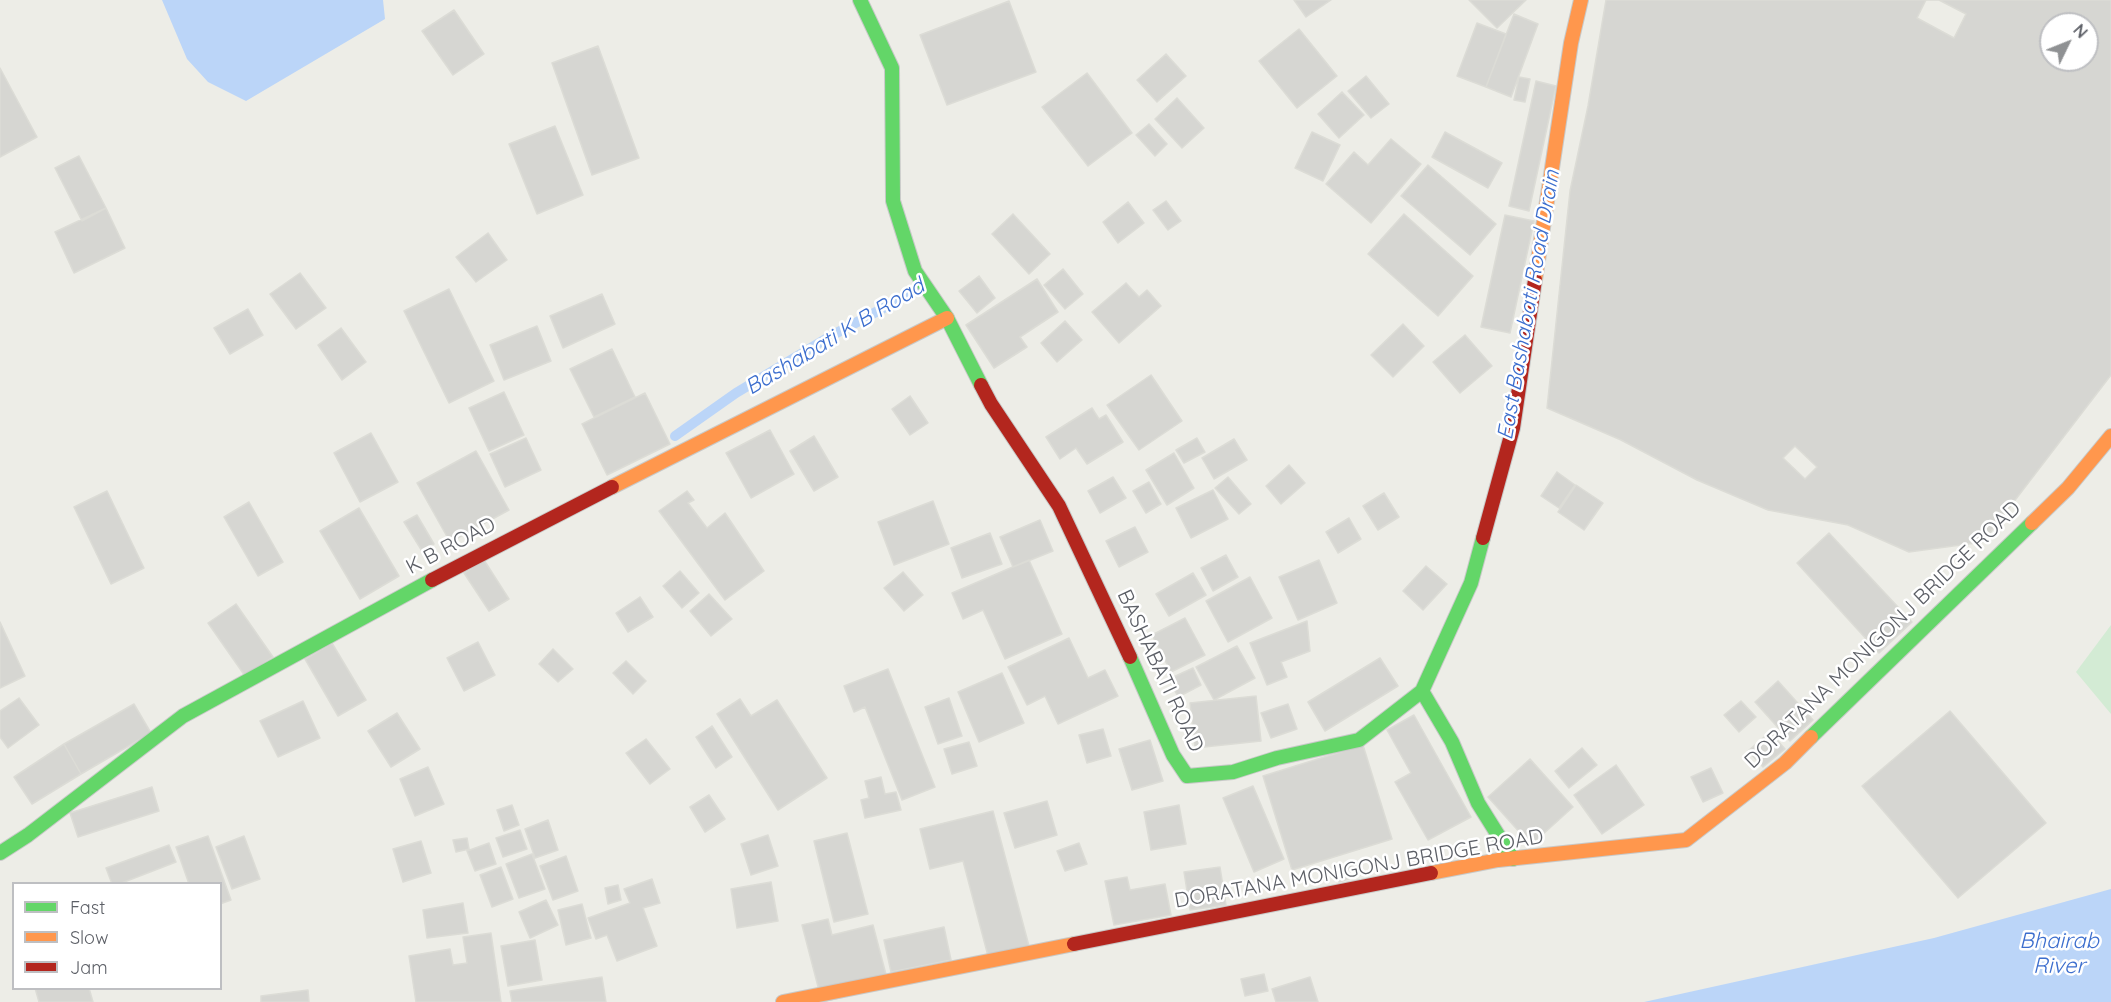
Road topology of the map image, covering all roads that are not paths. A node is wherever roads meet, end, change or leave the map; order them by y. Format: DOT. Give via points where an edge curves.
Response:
graph roads {
  1 [pos="860,0"];
  2 [pos="1581,0"];
  3 [pos="947,318"];
  4 [pos="2111,436"];
  5 [pos="1422,692"];
  6 [pos="0,853"];
  7 [pos="1513,859"];
  8 [pos="783,1002"];
  1 -- 3 [label="street, BASHABATI ROAD" via="892,68 893,201 915,272"];
  2 -- 5 [label="street, BASHABATI ROAD" via="1571,43 1513,428 1471,583"];
  3 -- 5 [label="street, BASHABATI ROAD" via="992,404 1059,506 1173,755 1187,776 1233,772 1359,740"];
  3 -- 6 [label="street, K B ROAD" via="523,531 183,716"];
  4 -- 7 [label="street, DORATANA MONIGONJ BRIDGE ROAD" via="2068,488 1785,764 1686,840"];
  5 -- 7 [label="street" via="1452,742 1478,803"];
  7 -- 8 [label="street, DORATANA MONIGONJ BRIDGE ROAD"];
}
